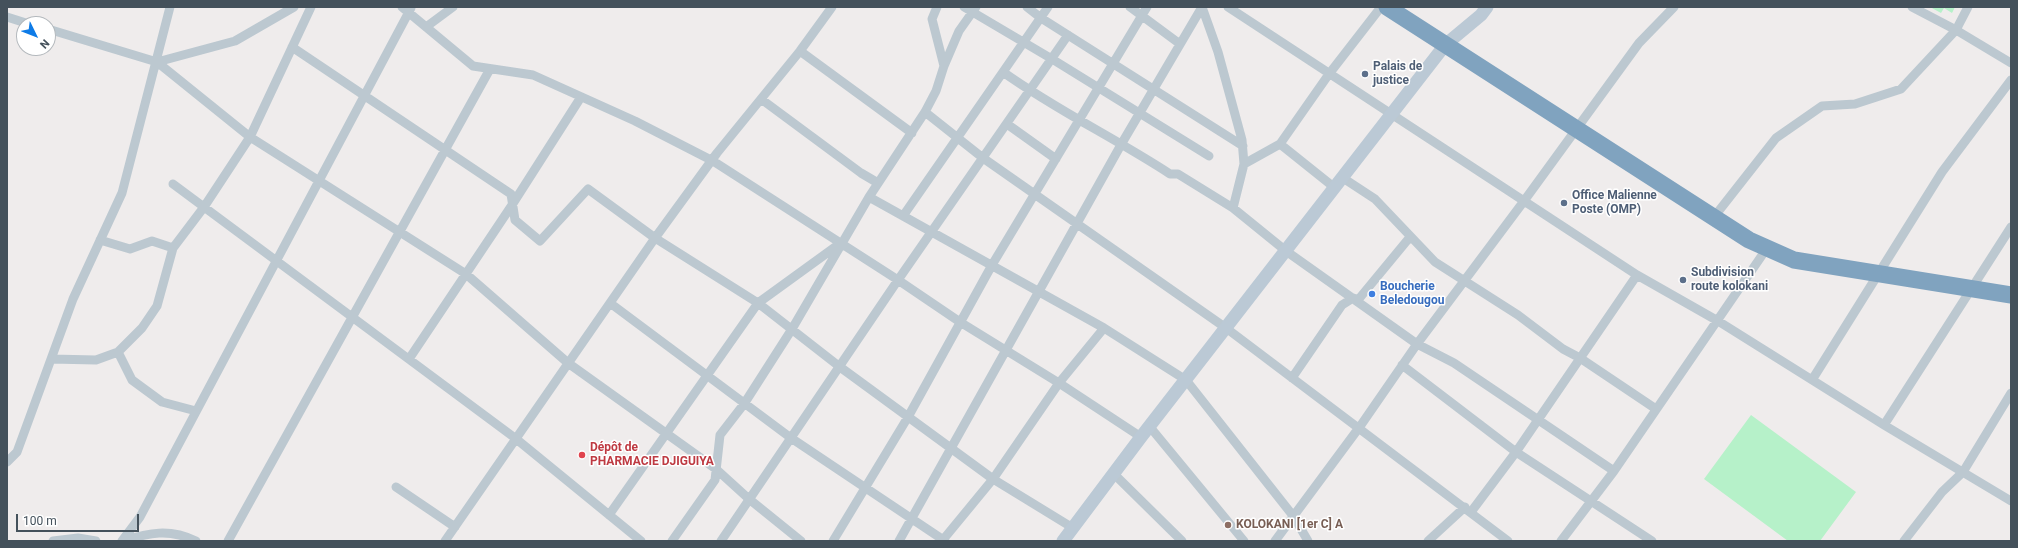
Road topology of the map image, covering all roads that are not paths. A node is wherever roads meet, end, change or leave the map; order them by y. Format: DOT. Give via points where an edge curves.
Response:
graph roads {
  1 [pos="170,7"];
  2 [pos="294,7"];
  3 [pos="311,7"];
  4 [pos="453,7"];
  5 [pos="832,7"];
  6 [pos="936,7"];
  7 [pos="964,7"];
  8 [pos="1027,7"];
  9 [pos="1048,7"];
  10 [pos="1130,7"];
  11 [pos="1202,7"];
  12 [pos="1381,7"];
  13 [pos="1387,7"];
  14 [pos="1487,7"];
  15 [pos="1674,7"];
  16 [pos="1912,7"];
  17 [pos="1968,7"];
  18 [pos="1230,8"];
  19 [pos="408,9"];
  20 [pos="974,10"];
  21 [pos="1144,11"];
  22 [pos="1041,18"];
  23 [pos="426,26"];
  24 [pos="1956,30"];
  25 [pos="56,31"];
  26 [pos="1068,35"];
  27 [pos="1024,42"];
  28 [pos="1180,44"];
  29 [pos="1445,45"];
  30 [pos="292,47"];
  31 [pos="800,51"];
  32 [pos="1052,59"];
  33 [pos="157,62"];
  34 [pos="1113,63"];
  35 [pos="2011,63"];
  36 [pos="944,66"];
  37 [pos="490,69"];
  38 [pos="1003,72"];
  39 [pos="1329,74"];
  40 [pos="2011,80"];
  41 [pos="1099,88"];
  42 [pos="1154,89"];
  43 [pos="1029,91"];
  44 [pos="364,97"];
  45 [pos="581,97"];
  46 [pos="761,99"];
  47 [pos="926,112"];
  48 [pos="1140,113"];
  49 [pos="1392,114"];
  50 [pos="1079,120"];
  51 [pos="1007,124"];
  52 [pos="1576,129"];
  53 [pos="912,133"];
  54 [pos="250,136"];
  55 [pos="958,138"];
  56 [pos="1122,143"];
  57 [pos="1280,144"];
  58 [pos="1243,146"];
  59 [pos="446,151"];
  60 [pos="1209,156"];
  61 [pos="983,158"];
  62 [pos="1056,159"];
  63 [pos="713,161"];
  64 [pos="1244,164"];
  65 [pos="1343,178"];
  66 [pos="318,181"];
  67 [pos="878,182"];
  68 [pos="173,184"];
  69 [pos="1335,188"];
  70 [pos="1034,195"];
  71 [pos="869,197"];
  72 [pos="1524,201"];
  73 [pos="512,205"];
  74 [pos="204,207"];
  75 [pos="1233,208"];
  76 [pos="903,216"];
  77 [pos="1714,218"];
  78 [pos="1077,224"];
  79 [pos="2011,227"];
  80 [pos="399,232"];
  81 [pos="932,232"];
  82 [pos="1410,237"];
  83 [pos="655,238"];
  84 [pos="100,240"];
  85 [pos="841,243"];
  86 [pos="173,248"];
  87 [pos="1767,248"];
  88 [pos="1286,251"];
  89 [pos="276,260"];
  90 [pos="992,265"];
  91 [pos="466,274"];
  92 [pos="1878,274"];
  93 [pos="1637,275"];
  94 [pos="898,280"];
  95 [pos="1463,281"];
  96 [pos="1972,289"];
  97 [pos="1040,292"];
  98 [pos="2011,295"];
  99 [pos="1353,298"];
  100 [pos="610,303"];
  101 [pos="758,303"];
  102 [pos="351,316"];
  103 [pos="1718,320"];
  104 [pos="960,322"];
  105 [pos="1104,328"];
  106 [pos="1226,328"];
  107 [pos="792,329"];
  108 [pos="1417,344"];
  109 [pos="1005,350"];
  110 [pos="118,352"];
  111 [pos="1580,358"];
  112 [pos="50,359"];
  113 [pos="409,359"];
  114 [pos="568,363"];
  115 [pos="1402,365"];
  116 [pos="840,367"];
  117 [pos="708,377"];
  118 [pos="1292,378"];
  119 [pos="1186,380"];
  120 [pos="1812,380"];
  121 [pos="1059,383"];
  122 [pos="2011,393"];
  123 [pos="744,404"];
  124 [pos="1656,409"];
  125 [pos="196,410"];
  126 [pos="908,417"];
  127 [pos="1539,419"];
  128 [pos="1884,425"];
  129 [pos="1358,428"];
  130 [pos="1146,432"];
  131 [pos="667,433"];
  132 [pos="515,438"];
  133 [pos="791,438"];
  134 [pos="951,448"];
  135 [pos="1516,452"];
  136 [pos="7,462"];
  137 [pos="716,469"];
  138 [pos="1614,471"];
  139 [pos="1963,472"];
  140 [pos="1114,474"];
  141 [pos="993,479"];
  142 [pos="396,487"];
  143 [pos="865,488"];
  144 [pos="749,499"];
  145 [pos="1591,501"];
  146 [pos="2011,501"];
  147 [pos="1468,510"];
  148 [pos="609,515"];
  149 [pos="1294,517"];
  150 [pos="912,518"];
  151 [pos="455,527"];
  152 [pos="1073,528"];
  153 [pos="53,541"];
  154 [pos="96,541"];
  155 [pos="122,541"];
  156 [pos="196,541"];
  157 [pos="228,541"];
  158 [pos="445,541"];
  159 [pos="641,541"];
  160 [pos="672,541"];
  161 [pos="721,541"];
  162 [pos="801,541"];
  163 [pos="833,541"];
  164 [pos="899,541"];
  165 [pos="943,541"];
  166 [pos="1063,541"];
  167 [pos="1182,541"];
  168 [pos="1244,541"];
  169 [pos="1275,541"];
  170 [pos="1308,541"];
  171 [pos="1428,541"];
  172 [pos="1508,541"];
  173 [pos="1561,541"];
  174 [pos="1652,541"];
  175 [pos="1904,541"];
  1 -- 33 [label="street"];
  2 -- 33 [label="street" via="235,41"];
  3 -- 30 [label="street"];
  4 -- 23 [label="street"];
  5 -- 31 [label="street"];
  6 -- 36 [label="street" via="932,19"];
  7 -- 20 [label="street"];
  8 -- 22 [label="street"];
  9 -- 22 [label="street"];
  10 -- 21 [label="street"];
  11 -- 28 [label="street"];
  11 -- 58 [label="street" via="1218,52"];
  12 -- 39 [label="street"];
  13 -- 29 [label="highway"];
  14 -- 29 [label="street"];
  15 -- 52 [label="street" via="1639,43"];
  16 -- 24 [label="street"];
  17 -- 24 [label="street"];
  18 -- 39 [label="street"];
  19 -- 23 [label="street"];
  19 -- 44 [label="street"];
  20 -- 27 [label="street"];
  20 -- 36 [label="street" via="959,31"];
  21 -- 28 [label="street"];
  21 -- 34 [label="street"];
  22 -- 26 [label="street"];
  22 -- 27 [label="street"];
  23 -- 37 [label="street" via="473,66"];
  24 -- 35 [label="street"];
  24 -- 77 [label="street" via="1901,89 1855,104 1822,106 1776,138"];
  25 -- 33 [label="street"];
  26 -- 32 [label="street"];
  26 -- 34 [label="street"];
  27 -- 32 [label="street"];
  27 -- 38 [label="street"];
  28 -- 42 [label="street"];
  29 -- 49 [label="street"];
  29 -- 52 [label="highway"];
  30 -- 44 [label="street"];
  30 -- 54 [label="street"];
  31 -- 46 [label="street"];
  31 -- 53 [label="street"];
  32 -- 41 [label="street"];
  32 -- 43 [label="street"];
  33 -- 54 [label="street"];
  33 -- 84 [label="street" via="122,193"];
  34 -- 41 [label="street"];
  34 -- 42 [label="street"];
  36 -- 47 [label="street"];
  37 -- 45 [label="street" via="533,75"];
  37 -- 59 [label="street"];
  38 -- 43 [label="street"];
  38 -- 55 [label="street"];
  39 -- 49 [label="street"];
  39 -- 57 [label="street"];
  40 -- 92 [label="street" via="1942,172"];
  41 -- 48 [label="street"];
  41 -- 50 [label="street"];
  42 -- 48 [label="street"];
  42 -- 58 [label="street"];
  43 -- 50 [label="street"];
  43 -- 51 [label="street"];
  44 -- 59 [label="street"];
  44 -- 66 [label="street"];
  45 -- 63 [label="street"];
  45 -- 73 [label="street"];
  46 -- 63 [label="street"];
  46 -- 67 [label="street" via="861,173"];
  47 -- 53 [label="street"];
  47 -- 55 [label="street"];
  48 -- 56 [label="street"];
  48 -- 60 [label="street"];
  49 -- 65 [label="street"];
  49 -- 72 [label="street"];
  50 -- 56 [label="street"];
  50 -- 62 [label="street"];
  51 -- 61 [label="street"];
  51 -- 62 [label="street"];
  52 -- 72 [label="street"];
  52 -- 77 [label="highway"];
  53 -- 67 [label="street"];
  54 -- 66 [label="street"];
  54 -- 74 [label="street"];
  55 -- 61 [label="street"];
  55 -- 76 [label="street"];
  56 -- 75 [label="street" via="1170,174 1178,174"];
  56 -- 78 [label="street"];
  57 -- 64 [label="street"];
  57 -- 69 [label="street"];
  58 -- 64 [label="street"];
  59 -- 73 [label="street" via="511,194"];
  59 -- 80 [label="street"];
  61 -- 70 [label="street"];
  61 -- 81 [label="street"];
  62 -- 70 [label="street"];
  63 -- 83 [label="street"];
  63 -- 85 [label="street"];
  64 -- 75 [label="street"];
  65 -- 69 [label="street"];
  65 -- 82 [label="street" via="1375,199"];
  66 -- 80 [label="street"];
  66 -- 89 [label="street"];
  67 -- 71 [label="street"];
  68 -- 74 [label="street"];
  69 -- 88 [label="street"];
  70 -- 78 [label="street"];
  70 -- 90 [label="street"];
  71 -- 76 [label="street"];
  71 -- 85 [label="street"];
  72 -- 93 [label="street"];
  72 -- 95 [label="street"];
  73 -- 83 [label="street" via="515,220 540,241 588,189"];
  73 -- 91 [label="street"];
  74 -- 86 [label="street"];
  74 -- 89 [label="street"];
  75 -- 88 [label="street"];
  76 -- 81 [label="street"];
  77 -- 87 [label="highway"];
  78 -- 97 [label="street"];
  78 -- 106 [label="street"];
  79 -- 96 [label="street"];
  80 -- 91 [label="street"];
  80 -- 102 [label="street"];
  81 -- 90 [label="street"];
  81 -- 94 [label="street"];
  82 -- 95 [label="street" via="1435,262"];
  82 -- 99 [label="street" via="1358,300"];
  83 -- 100 [label="street"];
  83 -- 101 [label="street"];
  84 -- 86 [label="street" via="130,248 152,241"];
  84 -- 112 [label="street" via="73,299"];
  85 -- 94 [label="street"];
  85 -- 101 [label="street"];
  85 -- 107 [label="street"];
  86 -- 110 [label="street" via="157,306 142,328"];
  87 -- 92 [label="highway" via="1794,260"];
  87 -- 103 [label="street"];
  88 -- 99 [label="street"];
  88 -- 106 [label="street"];
  89 -- 102 [label="street"];
  89 -- 125 [label="street"];
  90 -- 97 [label="street"];
  90 -- 104 [label="street"];
  91 -- 113 [label="street"];
  91 -- 114 [label="street"];
  92 -- 96 [label="highway"];
  92 -- 120 [label="street"];
  93 -- 103 [label="street"];
  93 -- 111 [label="street"];
  94 -- 104 [label="street"];
  94 -- 116 [label="street"];
  95 -- 108 [label="street"];
  95 -- 111 [label="street"];
  96 -- 98 [label="highway"];
  96 -- 128 [label="street"];
  97 -- 105 [label="street"];
  97 -- 109 [label="street"];
  99 -- 108 [label="street"];
  99 -- 118 [label="street" via="1342,305"];
  100 -- 114 [label="street"];
  100 -- 117 [label="street"];
  101 -- 107 [label="street"];
  101 -- 117 [label="street"];
  102 -- 113 [label="street"];
  102 -- 157 [label="street"];
  103 -- 120 [label="street"];
  103 -- 124 [label="street"];
  104 -- 109 [label="street"];
  104 -- 126 [label="street"];
  105 -- 119 [label="street"];
  105 -- 121 [label="street"];
  106 -- 118 [label="street"];
  106 -- 119 [label="street"];
  107 -- 116 [label="street"];
  107 -- 123 [label="street"];
  108 -- 115 [label="street"];
  108 -- 127 [label="street" via="1454,363"];
  109 -- 121 [label="street"];
  109 -- 134 [label="street"];
  110 -- 112 [label="street" via="96,360"];
  110 -- 125 [label="street" via="132,380 162,402"];
  111 -- 124 [label="street"];
  111 -- 127 [label="street"];
  112 -- 136 [label="street" via="17,452"];
  113 -- 132 [label="street"];
  114 -- 131 [label="street"];
  114 -- 132 [label="street"];
  115 -- 129 [label="street"];
  115 -- 135 [label="street"];
  116 -- 126 [label="street"];
  116 -- 133 [label="street"];
  117 -- 123 [label="street"];
  117 -- 131 [label="street"];
  118 -- 129 [label="street"];
  119 -- 130 [label="street"];
  119 -- 149 [label="street"];
  120 -- 128 [label="street"];
  121 -- 130 [label="street"];
  121 -- 141 [label="street"];
  122 -- 139 [label="street"];
  123 -- 133 [label="street"];
  123 -- 137 [label="street" via="720,435"];
  124 -- 138 [label="street"];
  125 -- 155 [label="street" via="140,517"];
  126 -- 134 [label="street"];
  126 -- 143 [label="street"];
  127 -- 135 [label="street"];
  127 -- 138 [label="street"];
  128 -- 139 [label="street"];
  129 -- 147 [label="street"];
  129 -- 149 [label="street"];
  130 -- 140 [label="street"];
  130 -- 168 [label="street"];
  131 -- 137 [label="street"];
  131 -- 148 [label="street"];
  132 -- 148 [label="street"];
  132 -- 151 [label="street"];
  133 -- 143 [label="street"];
  133 -- 144 [label="street"];
  134 -- 141 [label="street"];
  134 -- 150 [label="street"];
  135 -- 145 [label="street"];
  135 -- 147 [label="street"];
  137 -- 144 [label="street"];
  137 -- 160 [label="street" via="715,480"];
  138 -- 145 [label="street"];
  139 -- 146 [label="street"];
  139 -- 175 [label="street" via="1942,492"];
  140 -- 152 [label="street"];
  140 -- 167 [label="street"];
  141 -- 152 [label="street"];
  141 -- 165 [label="street"];
  142 -- 151 [label="street"];
  143 -- 150 [label="street"];
  143 -- 163 [label="street"];
  144 -- 161 [label="street"];
  144 -- 162 [label="street"];
  145 -- 173 [label="street"];
  145 -- 174 [label="street"];
  147 -- 171 [label="street"];
  147 -- 172 [label="street"];
  148 -- 159 [label="street"];
  149 -- 169 [label="street"];
  149 -- 170 [label="street"];
  150 -- 164 [label="street"];
  150 -- 165 [label="street"];
  151 -- 158 [label="street"];
  152 -- 166 [label="street"];
  153 -- 154 [label="street" via="78,538"];
  155 -- 156 [label="street" via="151,532 182,534"];
}
